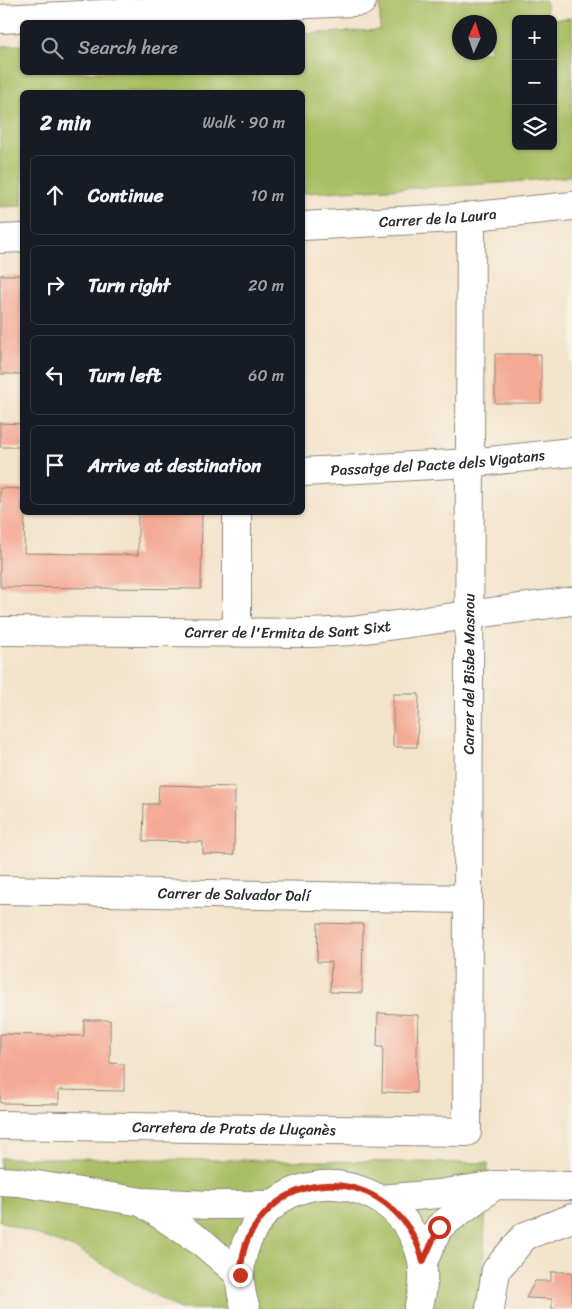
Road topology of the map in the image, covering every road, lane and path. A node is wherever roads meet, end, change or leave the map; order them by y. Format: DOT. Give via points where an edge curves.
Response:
graph roads {
  1 [pos="362,1"];
  2 [pos="0,19"];
  3 [pos="572,206"];
  4 [pos="471,217"];
  5 [pos="305,226"];
  6 [pos="20,238"];
  7 [pos="0,239"];
  8 [pos="572,452"];
  9 [pos="470,463"];
  10 [pos="305,472"];
  11 [pos="237,515"];
  12 [pos="572,601"];
  13 [pos="468,616"];
  14 [pos="0,631"];
  15 [pos="237,632"];
  16 [pos="0,890"];
  17 [pos="467,900"];
  18 [pos="0,1125"];
  19 [pos="467,1132"];
  20 [pos="6,1178"];
  21 [pos="496,1185"];
  22 [pos="572,1186"];
  23 [pos="380,1199"];
  24 [pos="142,1202"];
  25 [pos="274,1205"];
  26 [pos="572,1218"];
  27 [pos="423,1262"];
  28 [pos="240,1275"];
  29 [pos="246,1309"];
  30 [pos="418,1309"];
  31 [pos="490,1309"];
  1 -- 2 [label="street"];
  3 -- 4 [label="street, Carrer de la Laura"];
  4 -- 5 [label="street, Carrer de la Laura"];
  4 -- 9 [label="street, Carrer del Bisbe Masnou"];
  6 -- 7 [label="street"];
  8 -- 9 [label="street, Passatge del Pacte dels Vigatans"];
  9 -- 10 [label="street, Passatge del Pacte dels Vigatans"];
  9 -- 13 [label="street, Carrer del Bisbe Masnou"];
  11 -- 15 [label="street"];
  12 -- 13 [label="street, Carrer de l'Ermita de Sant Sixt"];
  13 -- 15 [label="street, Carrer de l'Ermita de Sant Sixt" via="351,631"];
  13 -- 17 [label="street, Carrer del Bisbe Masnou"];
  14 -- 15 [label="street, Carrer de l'Ermita de Sant Sixt"];
  16 -- 17 [label="street, Carrer de Salvador Dalí"];
  17 -- 19 [label="street, Carrer del Bisbe Masnou"];
  18 -- 19 [label="street, Carretera de Prats de Lluçanès"];
  20 -- 24 [label="street"];
  21 -- 22 [label="street"];
  21 -- 23 [label="street"];
  21 -- 27 [label="street" via="439,1227"];
  23 -- 25 [label="street" via="349,1187 320,1186 292,1194"];
  23 -- 27 [label="street" via="400,1215 410,1229"];
  24 -- 25 [label="street"];
  24 -- 28 [label="street" via="203,1243"];
  25 -- 28 [label="street" via="247,1240"];
  26 -- 31 [label="street" via="525,1236 496,1270"];
  27 -- 30 [label="street" via="423,1293"];
  28 -- 29 [label="street" via="240,1290"];
}
